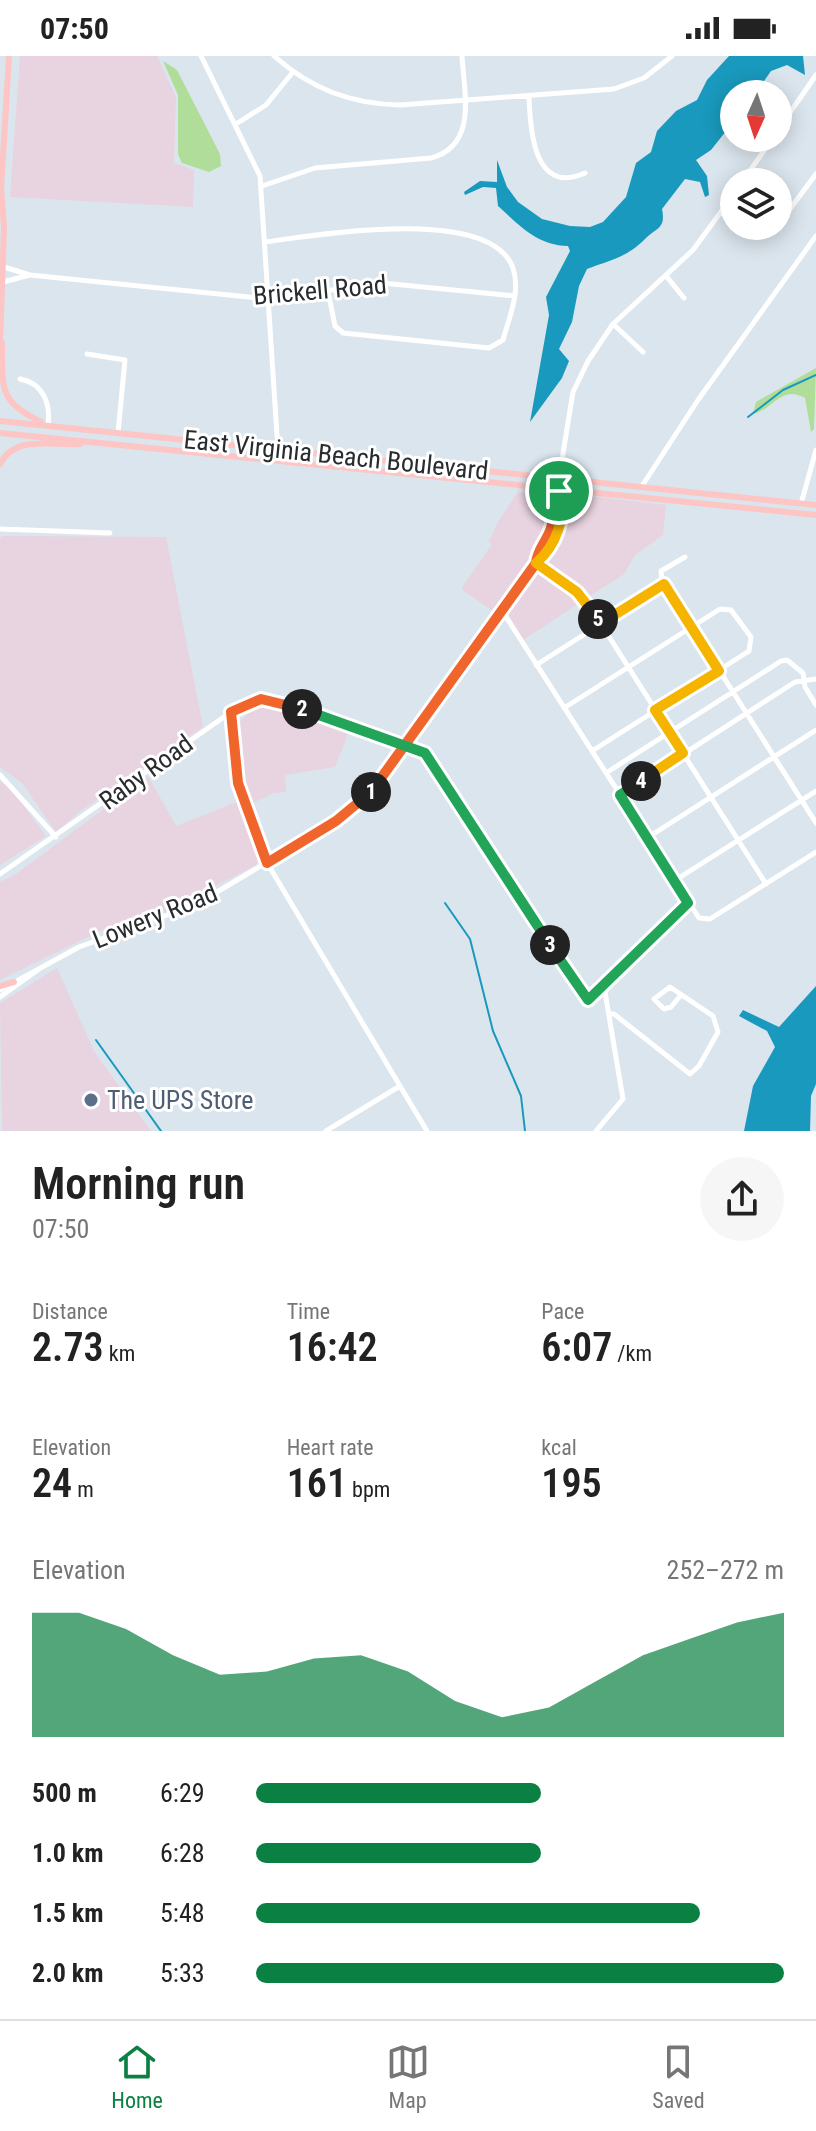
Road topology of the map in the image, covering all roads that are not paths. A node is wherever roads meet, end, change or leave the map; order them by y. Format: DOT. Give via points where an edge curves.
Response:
graph roads {
  1 [pos="9,56"];
  2 [pos="201,56"];
  3 [pos="274,56"];
  4 [pos="462,56"];
  5 [pos="672,56"];
  6 [pos="293,72"];
  7 [pos="816,75"];
  8 [pos="529,96"];
  9 [pos="465,100"];
  10 [pos="3,105"];
  11 [pos="792,110"];
  12 [pos="236,124"];
  13 [pos="585,173"];
  14 [pos="815,178"];
  15 [pos="262,186"];
  16 [pos="1,187"];
  17 [pos="0,196"];
  18 [pos="792,207"];
  19 [pos="720,213"];
  20 [pos="816,236"];
  21 [pos="265,242"];
  22 [pos="4,267"];
  23 [pos="30,275"];
  24 [pos="667,277"];
  25 [pos="3,282"];
  26 [pos="328,291"];
  27 [pos="515,296"];
  28 [pos="684,298"];
  29 [pos="268,299"];
  30 [pos="2,318"];
  31 [pos="613,324"];
  32 [pos="0,345"];
  33 [pos="643,352"];
  34 [pos="87,354"];
  35 [pos="20,379"];
  36 [pos="0,421"];
  37 [pos="48,425"];
  38 [pos="0,433"];
  39 [pos="118,433"];
  40 [pos="96,443"];
  41 [pos="278,450"];
  42 [pos="816,450"];
  43 [pos="0,464"];
  44 [pos="562,478"];
  45 [pos="642,486"];
  46 [pos="559,491"];
  47 [pos="801,504"];
  48 [pos="816,505"];
  49 [pos="816,515"];
  50 [pos="0,529"];
  51 [pos="110,533"];
  52 [pos="685,557"];
  53 [pos="536,563"];
  54 [pos="664,584"];
  55 [pos="503,612"];
  56 [pos="600,624"];
  57 [pos="692,627"];
  58 [pos="536,665"];
  59 [pos="627,667"];
  60 [pos="719,671"];
  61 [pos="804,679"];
  62 [pos="816,679"];
  63 [pos="732,692"];
  64 [pos="816,705"];
  65 [pos="564,708"];
  66 [pos="655,710"];
  67 [pos="231,712"];
  68 [pos="746,713"];
  69 [pos="816,730"];
  70 [pos="669,732"];
  71 [pos="408,745"];
  72 [pos="592,751"];
  73 [pos="683,753"];
  74 [pos="774,757"];
  75 [pos="606,773"];
  76 [pos="0,775"];
  77 [pos="816,791"];
  78 [pos="620,795"];
  79 [pos="711,797"];
  80 [pos="802,800"];
  81 [pos="816,823"];
  82 [pos="56,837"];
  83 [pos="647,838"];
  84 [pos="738,840"];
  85 [pos="816,852"];
  86 [pos="267,863"];
  87 [pos="0,874"];
  88 [pos="674,881"];
  89 [pos="766,884"];
  90 [pos="688,903"];
  91 [pos="43,967"];
  92 [pos="14,982"];
  93 [pos="604,986"];
  94 [pos="0,988"];
  95 [pos="681,995"];
  96 [pos="0,997"];
  97 [pos="609,1014"];
  98 [pos="400,1086"];
  99 [pos="600,1129"];
  100 [pos="326,1131"];
  101 [pos="427,1131"];
  1 -- 10 [label="main road"];
  2 -- 12 [label="street"];
  3 -- 6 [label="street"];
  4 -- 9 [label="street"];
  5 -- 8 [label="street" via="627,86"];
  6 -- 9 [label="street" via="326,91 370,103"];
  6 -- 12 [label="street" via="266,105"];
  7 -- 11 [label="street"];
  8 -- 9 [label="street"];
  8 -- 13 [label="street" via="532,142 541,163 561,176"];
  9 -- 15 [label="street" via="462,135 437,157 315,168"];
  10 -- 16 [label="main road"];
  12 -- 15 [label="street"];
  14 -- 18 [label="street"];
  15 -- 21 [label="street"];
  16 -- 17 [label="main road"];
  16 -- 22 [label="main road"];
  19 -- 24 [label="street"];
  20 -- 45 [label="street"];
  21 -- 27 [label="street" via="385,227 472,235 505,254 515,275"];
  21 -- 29 [label="street"];
  22 -- 23 [label="street, Brickell Road"];
  22 -- 25 [label="main road"];
  23 -- 25 [label="street, Brickell Road"];
  23 -- 29 [label="street, Brickell Road"];
  24 -- 28 [label="street"];
  24 -- 31 [label="street"];
  25 -- 30 [label="main road"];
  26 -- 27 [label="street, Brickell Road" via="397,283"];
  26 -- 27 [label="street" via="335,326 343,333 489,348 503,340"];
  26 -- 29 [label="street, Brickell Road"];
  29 -- 41 [label="street"];
  30 -- 32 [label="main road"];
  30 -- 37 [label="main road" via="5,400 18,413"];
  31 -- 33 [label="street"];
  31 -- 44 [label="street" via="573,392"];
  34 -- 39 [label="street" via="125,360"];
  35 -- 37 [label="street" via="45,398"];
  36 -- 37 [label="main road, East Virginia Beach Boulevard"];
  37 -- 39 [label="main road, East Virginia Beach Boulevard"];
  38 -- 40 [label="main road, East Virginia Beach Boulevard"];
  39 -- 41 [label="main road, East Virginia Beach Boulevard"];
  40 -- 43 [label="main road" via="23,444"];
  40 -- 46 [label="main road, East Virginia Beach Boulevard"];
  41 -- 44 [label="main road, East Virginia Beach Boulevard"];
  42 -- 47 [label="street"];
  44 -- 45 [label="main road, East Virginia Beach Boulevard"];
  44 -- 46 [label="street"];
  45 -- 47 [label="main road, East Virginia Beach Boulevard"];
  46 -- 49 [label="main road, East Virginia Beach Boulevard"];
  46 -- 53 [label="street"];
  47 -- 48 [label="main road, East Virginia Beach Boulevard"];
  50 -- 51 [label="street"];
  52 -- 54 [label="street" via="661,571"];
  53 -- 55 [label="street"];
  53 -- 56 [label="street" via="584,598"];
  54 -- 56 [label="street"];
  54 -- 57 [label="street"];
  55 -- 58 [label="street"];
  55 -- 71 [label="street"];
  56 -- 58 [label="street"];
  56 -- 59 [label="street"];
  57 -- 59 [label="street"];
  57 -- 60 [label="street"];
  57 -- 60 [label="street" via="723,608 734,615 752,644"];
  58 -- 65 [label="street"];
  59 -- 65 [label="street"];
  59 -- 66 [label="street"];
  60 -- 63 [label="street"];
  60 -- 66 [label="street"];
  61 -- 62 [label="street"];
  61 -- 63 [label="street" via="800,669 784,660"];
  61 -- 64 [label="street"];
  61 -- 68 [label="street"];
  63 -- 68 [label="street"];
  63 -- 70 [label="street"];
  65 -- 72 [label="street"];
  66 -- 70 [label="street"];
  66 -- 72 [label="street"];
  67 -- 71 [label="street, Raby Road" via="255,700 279,701"];
  67 -- 82 [label="street, Raby Road"];
  67 -- 86 [label="street" via="238,783"];
  68 -- 73 [label="street"];
  68 -- 74 [label="street"];
  69 -- 74 [label="street"];
  70 -- 73 [label="street"];
  70 -- 75 [label="street"];
  71 -- 86 [label="street, Lowery Road" via="354,808"];
  71 -- 93 [label="street" via="421,749 430,760 588,1000"];
  72 -- 75 [label="street"];
  73 -- 78 [label="street"];
  73 -- 79 [label="street"];
  74 -- 79 [label="street"];
  74 -- 80 [label="street"];
  75 -- 78 [label="street"];
  76 -- 82 [label="street"];
  77 -- 80 [label="street"];
  78 -- 83 [label="street"];
  79 -- 83 [label="street"];
  79 -- 84 [label="street"];
  80 -- 81 [label="street"];
  80 -- 84 [label="street"];
  82 -- 87 [label="street, Raby Road"];
  83 -- 88 [label="street"];
  84 -- 88 [label="street"];
  84 -- 89 [label="street"];
  85 -- 89 [label="street"];
  86 -- 91 [label="street, Lowery Road" via="192,905 92,941"];
  86 -- 98 [label="street"];
  88 -- 90 [label="street"];
  89 -- 90 [label="street" via="710,919 703,920"];
  90 -- 93 [label="street"];
  91 -- 92 [label="street, Lowery Road"];
  91 -- 96 [label="street, Lowery Road"];
  92 -- 94 [label="main road"];
  93 -- 97 [label="street"];
  95 -- 95 [label="street" via="664,1009 654,999 670,987"];
  95 -- 97 [label="street" via="713,1016 718,1032 690,1074"];
  97 -- 99 [label="street" via="623,1102"];
  98 -- 100 [label="street"];
  98 -- 101 [label="street"];
}
